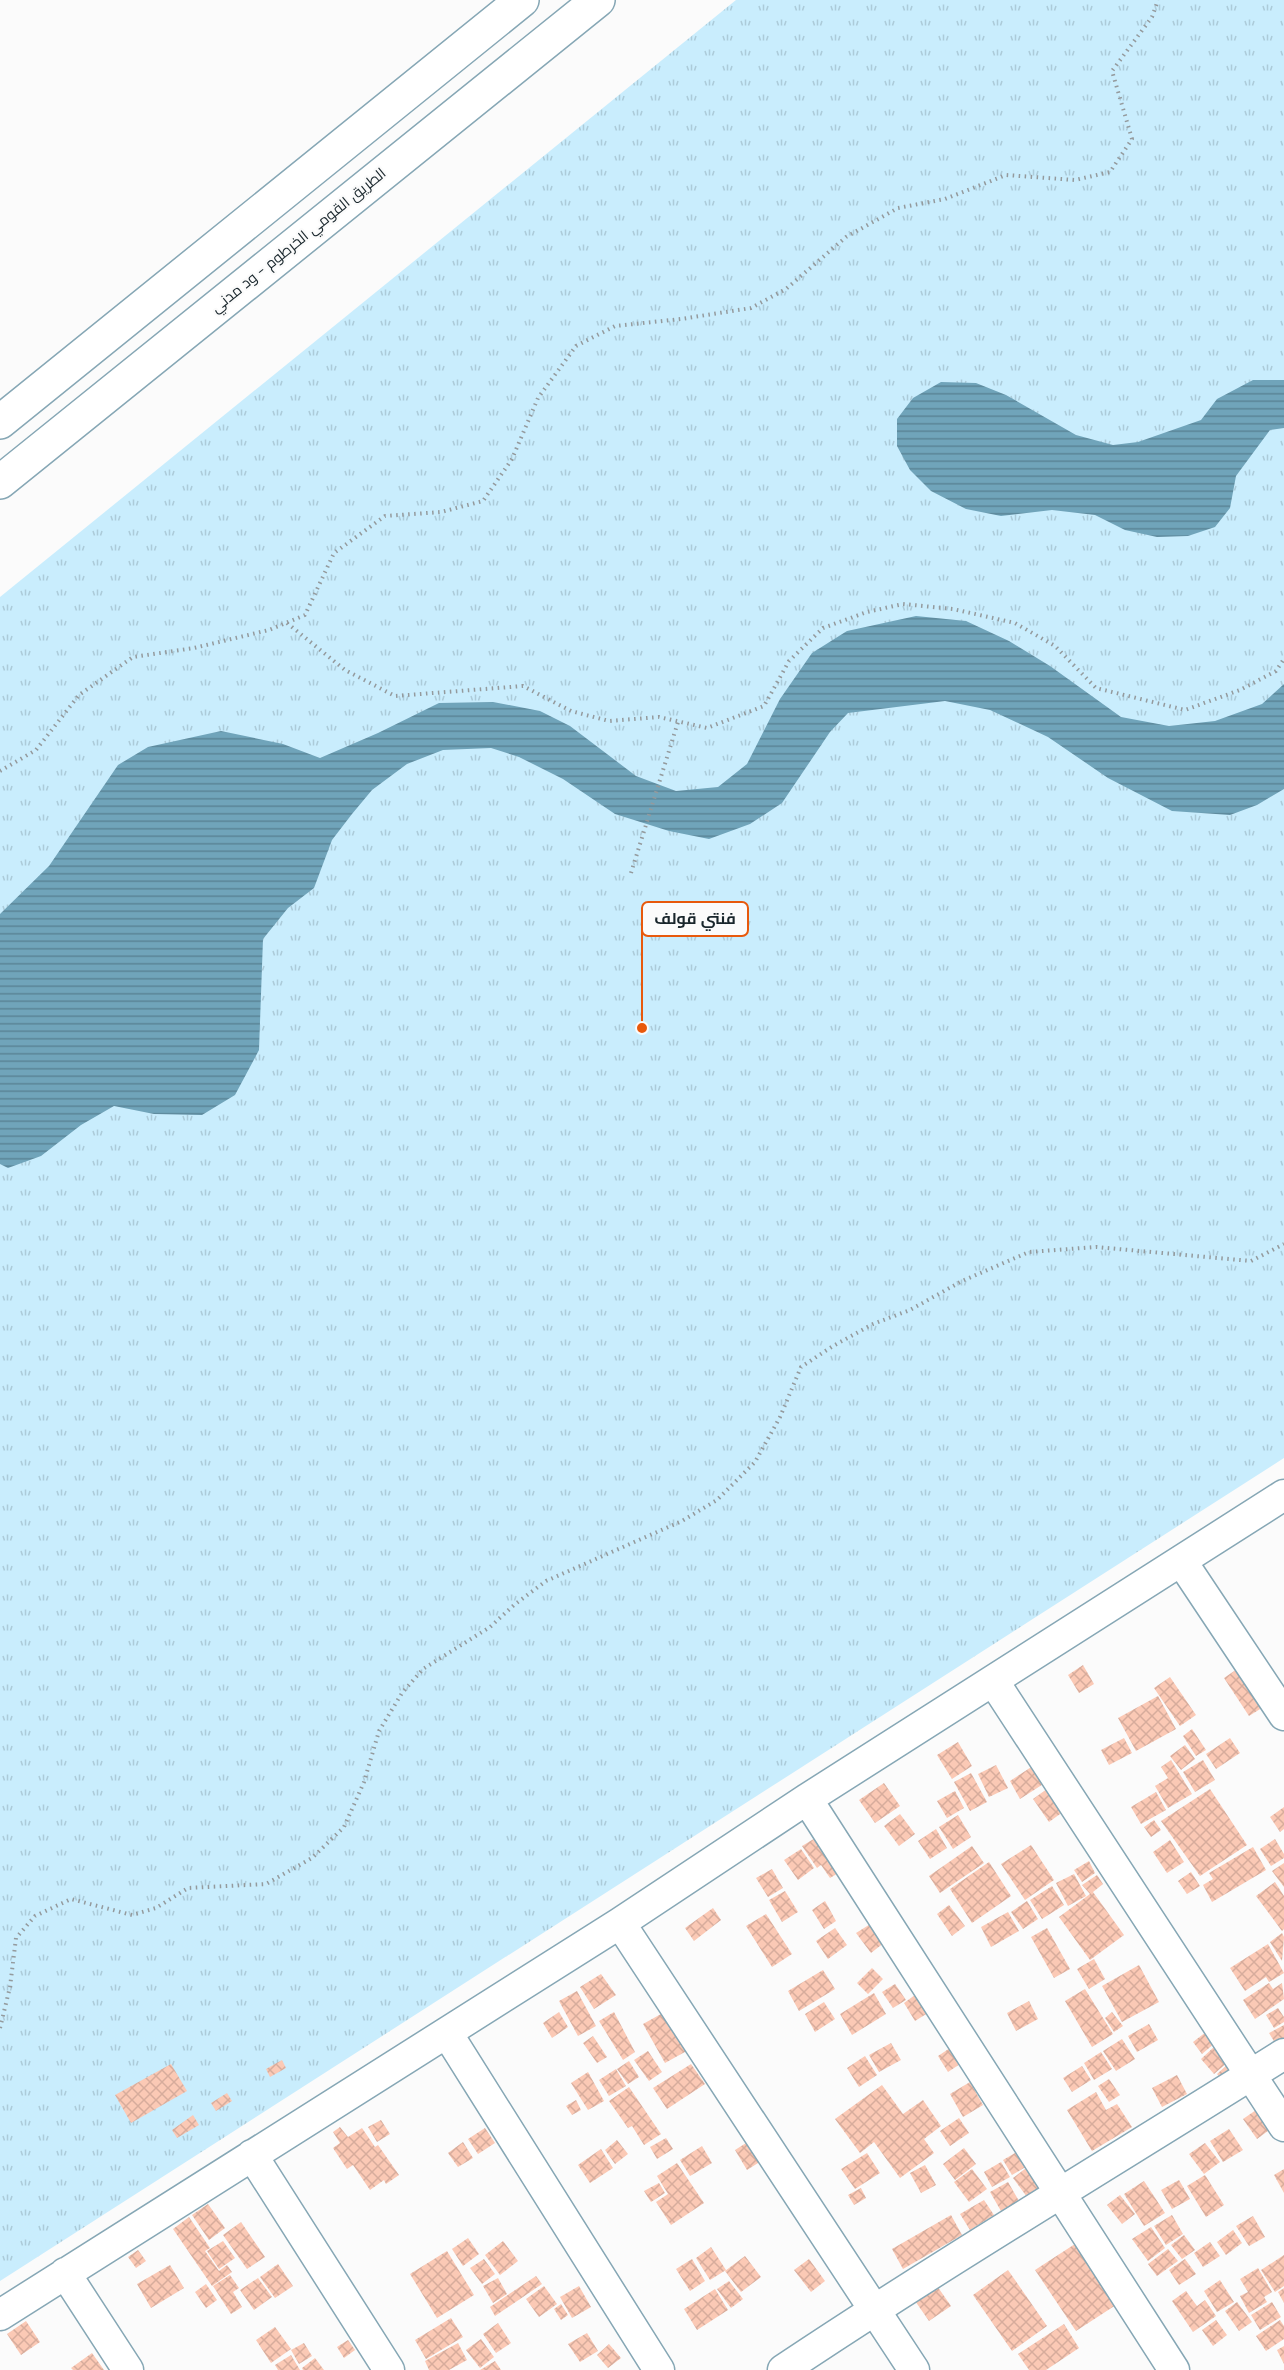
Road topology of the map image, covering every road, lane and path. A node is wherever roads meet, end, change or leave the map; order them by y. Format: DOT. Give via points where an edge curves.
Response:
graph roads {
  1 [pos="522,0"];
  2 [pos="598,0"];
  3 [pos="1158,0"];
  4 [pos="0,422"];
  5 [pos="0,482"];
  6 [pos="287,622"];
  7 [pos="1284,659"];
  8 [pos="678,722"];
  9 [pos="0,771"];
  10 [pos="631,873"];
  11 [pos="1284,1244"];
  12 [pos="1284,1494"];
  13 [pos="1182,1562"];
  14 [pos="994,1682"];
  15 [pos="1284,1715"];
  16 [pos="807,1799"];
  17 [pos="620,1923"];
  18 [pos="0,2028"];
  19 [pos="447,2033"];
  20 [pos="1284,2054"];
  21 [pos="1251,2074"];
  22 [pos="1284,2126"];
  23 [pos="252,2155"];
  24 [pos="1059,2192"];
  25 [pos="65,2273"];
  26 [pos="875,2308"];
  27 [pos="0,2315"];
  28 [pos="128,2370"];
  29 [pos="389,2370"];
  30 [pos="659,2370"];
  31 [pos="783,2370"];
  32 [pos="914,2370"];
  33 [pos="1174,2370"];
  1 -- 4 [label="highway"];
  2 -- 5 [label="highway, الطريق القومي الخرطوم - ود مدني"];
  3 -- 6 [label="path" via="1152,17 1112,71 1132,139 1110,172 1075,180 1006,175 945,198 897,208 846,237 786,289 751,308 615,326 576,346 538,399 512,459 483,501 441,512 385,516 334,553 305,615"];
  6 -- 8 [label="path" via="345,670 395,696 523,686 571,711 609,721 659,717"];
  6 -- 9 [label="path" via="194,648 133,657 79,695 36,750"];
  7 -- 8 [label="path" via="1276,671 1240,690 1185,710 1096,688 1055,646 1015,623 903,603 823,628 789,661 764,706 707,728"];
  8 -- 10 [label="path"];
  11 -- 18 [label="path" via="1251,1261 1096,1247 1029,1252 833,1346 801,1367 780,1417 755,1461 717,1500 682,1521 546,1581 490,1627 423,1669 402,1693 379,1731 364,1782 344,1827 312,1858 266,1884 188,1888 156,1908 132,1915 71,1899 35,1916 16,1938"];
  12 -- 13 [label="street"];
  13 -- 14 [label="street"];
  13 -- 15 [label="street"];
  14 -- 16 [label="street"];
  14 -- 21 [label="street"];
  16 -- 17 [label="street"];
  16 -- 24 [label="street"];
  17 -- 19 [label="street"];
  17 -- 26 [label="street"];
  19 -- 23 [label="street"];
  19 -- 30 [label="street"];
  20 -- 21 [label="street"];
  21 -- 22 [label="street"];
  21 -- 24 [label="street"];
  23 -- 25 [label="street"];
  23 -- 29 [label="street"];
  24 -- 26 [label="street"];
  24 -- 33 [label="street"];
  25 -- 27 [label="street"];
  25 -- 28 [label="street"];
  26 -- 31 [label="street"];
  26 -- 32 [label="street"];
}
